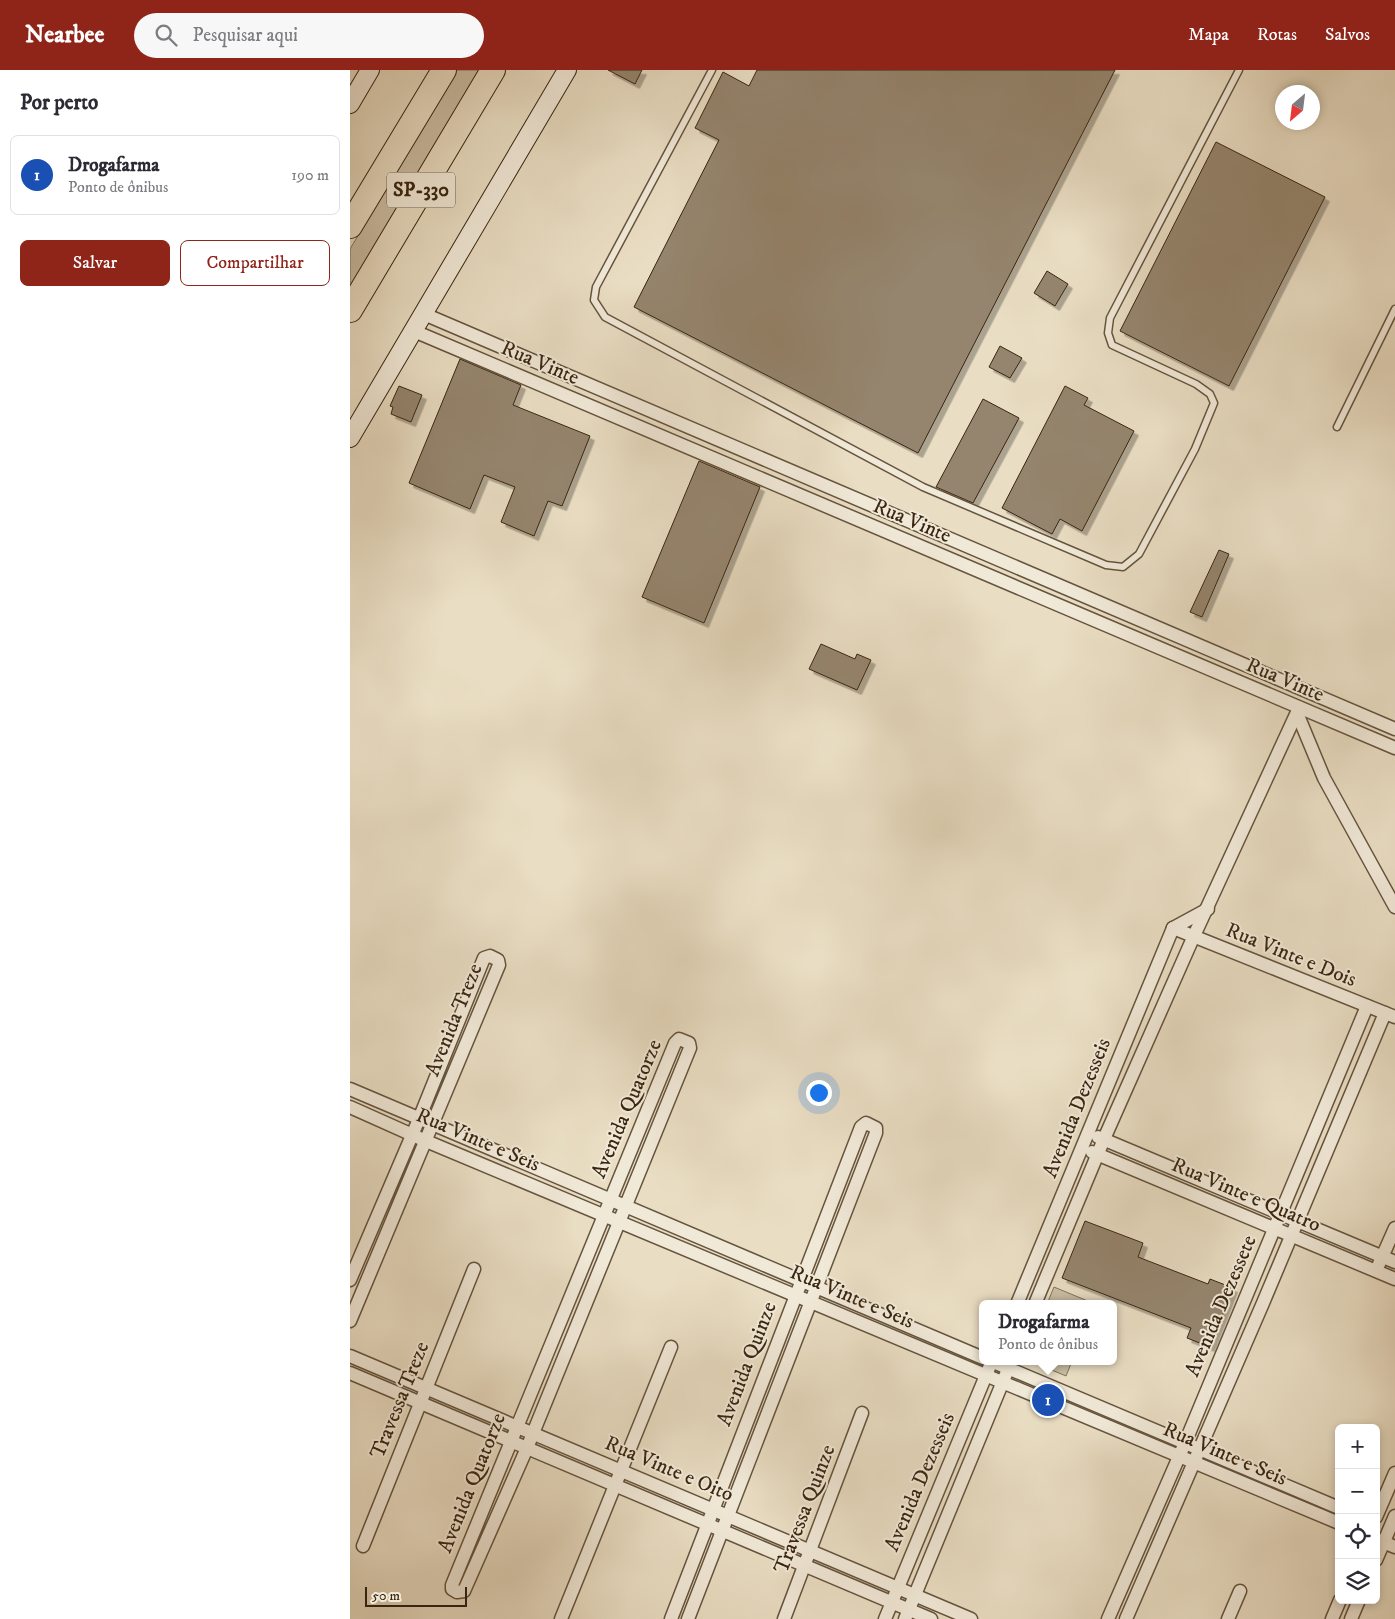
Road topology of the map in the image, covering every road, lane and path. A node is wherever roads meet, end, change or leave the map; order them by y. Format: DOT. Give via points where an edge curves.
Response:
graph roads {
  1 [pos="370,70"];
  2 [pos="444,70"];
  3 [pos="493,70"];
  4 [pos="567,70"];
  5 [pos="712,70"];
  6 [pos="1238,70"];
  7 [pos="350,104"];
  8 [pos="350,226"];
  9 [pos="1395,309"];
  10 [pos="350,310"];
  11 [pos="424,314"];
  12 [pos="414,331"];
  13 [pos="1337,427"];
  14 [pos="350,438"];
  15 [pos="1298,710"];
  16 [pos="1395,729"];
  17 [pos="1395,748"];
  18 [pos="1395,907"];
  19 [pos="1208,908"];
  20 [pos="1173,928"];
  21 [pos="1193,938"];
  22 [pos="1367,1006"];
  23 [pos="1390,1015"];
  24 [pos="350,1089"];
  25 [pos="350,1107"];
  26 [pos="419,1119"];
  27 [pos="433,1125"];
  28 [pos="639,1132"];
  29 [pos="1089,1133"];
  30 [pos="412,1135"];
  31 [pos="654,1137"];
  32 [pos="1104,1139"];
  33 [pos="426,1141"];
  34 [pos="1082,1148"];
  35 [pos="1097,1155"];
  36 [pos="610,1201"];
  37 [pos="625,1207"];
  38 [pos="1282,1214"];
  39 [pos="605,1215"];
  40 [pos="1298,1221"];
  41 [pos="620,1222"];
  42 [pos="1395,1228"];
  43 [pos="1275,1229"];
  44 [pos="1292,1236"];
  45 [pos="1382,1256"];
  46 [pos="1395,1262"];
  47 [pos="474,1269"];
  48 [pos="1376,1271"];
  49 [pos="1395,1279"];
  50 [pos="350,1280"];
  51 [pos="802,1280"];
  52 [pos="816,1286"];
  53 [pos="795,1294"];
  54 [pos="1018,1300"];
  55 [pos="1037,1300"];
  56 [pos="811,1301"];
  57 [pos="350,1321"];
  58 [pos="671,1347"];
  59 [pos="350,1356"];
  60 [pos="979,1356"];
  61 [pos="990,1365"];
  62 [pos="1010,1365"];
  63 [pos="350,1373"];
  64 [pos="986,1375"];
  65 [pos="1003,1382"];
  66 [pos="427,1388"];
  67 [pos="421,1403"];
  68 [pos="862,1413"];
  69 [pos="517,1427"];
  70 [pos="533,1433"];
  71 [pos="511,1441"];
  72 [pos="1185,1443"];
  73 [pos="527,1448"];
  74 [pos="1200,1449"];
  75 [pos="1180,1456"];
  76 [pos="1194,1462"];
  77 [pos="621,1470"];
  78 [pos="1395,1473"];
  79 [pos="615,1485"];
  80 [pos="1335,1506"];
  81 [pos="713,1509"];
  82 [pos="1377,1514"];
  83 [pos="730,1516"];
  84 [pos="1395,1516"];
  85 [pos="1335,1521"];
  86 [pos="707,1524"];
  87 [pos="1380,1526"];
  88 [pos="1392,1530"];
  89 [pos="724,1531"];
  90 [pos="1385,1543"];
  91 [pos="364,1546"];
  92 [pos="810,1551"];
  93 [pos="1377,1559"];
  94 [pos="805,1565"];
  95 [pos="897,1588"];
  96 [pos="1240,1591"];
  97 [pos="915,1595"];
  98 [pos="892,1602"];
  99 [pos="1338,1604"];
  100 [pos="1357,1604"];
  101 [pos="907,1614"];
  102 [pos="561,1619"];
  103 [pos="671,1619"];
  104 [pos="688,1619"];
  105 [pos="784,1619"];
  106 [pos="885,1619"];
  107 [pos="932,1619"];
  108 [pos="971,1619"];
  109 [pos="1108,1619"];
  110 [pos="1126,1619"];
  111 [pos="1228,1619"];
  112 [pos="1332,1619"];
  113 [pos="1351,1619"];
  1 -- 7 [label="main road"];
  2 -- 8 [label="highway, SP-330"];
  3 -- 10 [label="highway, SP-330"];
  4 -- 11 [label="main road"];
  5 -- 6 [label="lane" via="596,287 594,300 605,317 923,487 1106,565 1123,567 1139,554 1195,450 1214,403 1210,394 1196,384 1112,345 1108,333 1110,318"];
  9 -- 13 [label="lane"];
  11 -- 12 [label="main road"];
  11 -- 16 [label="street, Rua Vinte"];
  12 -- 14 [label="main road"];
  12 -- 15 [label="street, Rua Vinte"];
  15 -- 17 [label="street, Rua Vinte"];
  15 -- 18 [label="street" via="1324,778"];
  15 -- 19 [label="street, Avenida Dezesseis"];
  19 -- 20 [label="street"];
  19 -- 21 [label="street, Avenida Dezesseis"];
  20 -- 21 [label="street, Rua Vinte e Dois"];
  20 -- 29 [label="street, Avenida Dezesseis"];
  21 -- 22 [label="street, Rua Vinte e Dois"];
  21 -- 32 [label="street, Avenida Dezesseis"];
  22 -- 23 [label="street, Rua Vinte e Dois"];
  22 -- 38 [label="street, Avenida Dezessete"];
  23 -- 40 [label="street, Avenida Dezessete"];
  24 -- 26 [label="street, Rua Vinte e Seis"];
  25 -- 30 [label="street, Rua Vinte e Seis"];
  26 -- 27 [label="street, Rua Vinte e Seis"];
  26 -- 27 [label="street, Avenida Treze" via="484,958 493,957 499,965"];
  26 -- 30 [label="street, Avenida Treze"];
  27 -- 33 [label="street, Avenida Treze"];
  27 -- 36 [label="street, Rua Vinte e Seis"];
  28 -- 31 [label="street"];
  28 -- 31 [label="street, Avenida Quatorze" via="675,1043 681,1039 689,1043 690,1048"];
  28 -- 36 [label="street, Avenida Quatorze"];
  29 -- 32 [label="street, Rua Vinte e Quatro"];
  29 -- 34 [label="street, Avenida Dezesseis"];
  30 -- 33 [label="street, Rua Vinte e Seis"];
  30 -- 50 [label="street, Avenida Treze"];
  31 -- 37 [label="street, Avenida Quatorze"];
  32 -- 35 [label="street, Avenida Dezesseis"];
  32 -- 38 [label="street, Rua Vinte e Quatro"];
  33 -- 39 [label="street, Rua Vinte e Seis"];
  33 -- 57 [label="street, Avenida Treze"];
  34 -- 35 [label="street, Rua Vinte e Quatro"];
  34 -- 54 [label="street, Avenida Dezesseis"];
  35 -- 43 [label="street, Rua Vinte e Quatro"];
  35 -- 55 [label="street, Avenida Dezesseis"];
  36 -- 37 [label="street, Rua Vinte e Seis"];
  36 -- 39 [label="street, Avenida Quatorze"];
  37 -- 41 [label="street, Avenida Quatorze"];
  37 -- 51 [label="street, Rua Vinte e Seis"];
  38 -- 40 [label="street, Rua Vinte e Quatro"];
  38 -- 43 [label="street, Avenida Dezessete"];
  39 -- 41 [label="street, Rua Vinte e Seis"];
  39 -- 69 [label="street, Avenida Quatorze"];
  40 -- 44 [label="street, Avenida Dezessete"];
  40 -- 45 [label="street, Rua Vinte e Quatro"];
  41 -- 53 [label="street, Rua Vinte e Seis"];
  41 -- 70 [label="street, Avenida Quatorze"];
  42 -- 45 [label="street"];
  43 -- 44 [label="street, Rua Vinte e Quatro"];
  43 -- 72 [label="street, Avenida Dezessete"];
  44 -- 48 [label="street, Rua Vinte e Quatro"];
  44 -- 74 [label="street, Avenida Dezessete"];
  45 -- 46 [label="street, Rua Vinte e Quatro"];
  45 -- 48 [label="street"];
  47 -- 66 [label="street, Travessa Treze"];
  48 -- 49 [label="street, Rua Vinte e Quatro"];
  51 -- 52 [label="street, Rua Vinte e Seis"];
  51 -- 52 [label="street, Avenida Quinze" via="861,1127 871,1125 876,1128 876,1133"];
  51 -- 53 [label="street, Avenida Quinze"];
  52 -- 56 [label="street, Avenida Quinze"];
  52 -- 60 [label="street, Rua Vinte e Seis"];
  53 -- 56 [label="street, Rua Vinte e Seis"];
  53 -- 81 [label="street, Avenida Quinze"];
  56 -- 64 [label="street, Rua Vinte e Seis"];
  56 -- 83 [label="street, Avenida Quinze"];
  58 -- 77 [label="street"];
  59 -- 66 [label="street, Rua Vinte e Oito"];
  61 -- 64 [label="street, Avenida Dezesseis"];
  62 -- 65 [label="street, Avenida Dezesseis"];
  62 -- 72 [label="street, Rua Vinte e Seis"];
  63 -- 67 [label="street, Rua Vinte e Oito"];
  64 -- 65 [label="street, Rua Vinte e Seis"];
  64 -- 95 [label="street, Avenida Dezesseis"];
  65 -- 75 [label="street, Rua Vinte e Seis"];
  65 -- 97 [label="street, Avenida Dezesseis"];
  66 -- 67 [label="street, Travessa Treze"];
  66 -- 69 [label="street, Rua Vinte e Oito"];
  67 -- 71 [label="street, Rua Vinte e Oito"];
  67 -- 91 [label="street, Travessa Treze"];
  68 -- 92 [label="street, Travessa Quinze"];
  69 -- 70 [label="street, Rua Vinte e Oito"];
  69 -- 71 [label="street, Avenida Quatorze"];
  70 -- 73 [label="street, Avenida Quatorze"];
  70 -- 77 [label="street, Rua Vinte e Oito"];
  71 -- 73 [label="street, Rua Vinte e Oito"];
  71 -- 73 [label="street, Avenida Quatorze" via="452,1585 457,1592 464,1591"];
  72 -- 74 [label="street, Rua Vinte e Seis"];
  72 -- 75 [label="street, Avenida Dezessete"];
  73 -- 79 [label="street, Rua Vinte e Oito"];
  74 -- 76 [label="street, Avenida Dezessete"];
  74 -- 80 [label="street, Rua Vinte e Seis"];
  75 -- 76 [label="street, Rua Vinte e Seis"];
  75 -- 109 [label="street, Avenida Dezessete"];
  76 -- 85 [label="street, Rua Vinte e Seis"];
  76 -- 110 [label="street, Avenida Dezessete"];
  77 -- 79 [label="street"];
  77 -- 81 [label="street, Rua Vinte e Oito"];
  78 -- 82 [label="street"];
  79 -- 86 [label="street, Rua Vinte e Oito"];
  79 -- 102 [label="street"];
  81 -- 83 [label="street, Rua Vinte e Oito"];
  81 -- 86 [label="street, Avenida Quinze"];
  83 -- 89 [label="street, Avenida Quinze"];
  83 -- 92 [label="street, Rua Vinte e Oito"];
  84 -- 88 [label="street"];
  86 -- 89 [label="street, Rua Vinte e Oito"];
  86 -- 103 [label="street, Avenida Quinze"];
  87 -- 88 [label="street"];
  88 -- 90 [label="street"];
  89 -- 94 [label="street, Rua Vinte e Oito"];
  89 -- 104 [label="street, Avenida Quinze"];
  90 -- 93 [label="street"];
  92 -- 94 [label="street, Travessa Quinze"];
  92 -- 95 [label="street, Rua Vinte e Oito"];
  94 -- 98 [label="street, Rua Vinte e Oito"];
  94 -- 105 [label="street, Travessa Quinze"];
  95 -- 97 [label="street, Rua Vinte e Oito"];
  95 -- 98 [label="street, Avenida Dezesseis"];
  96 -- 111 [label="street"];
  97 -- 101 [label="street, Avenida Dezesseis"];
  97 -- 108 [label="street, Rua Vinte e Oito"];
  98 -- 101 [label="street, Rua Vinte e Oito"];
  98 -- 106 [label="street, Avenida Dezesseis"];
  99 -- 112 [label="street"];
  100 -- 113 [label="street"];
  101 -- 107 [label="street, Rua Vinte e Oito"];
}
